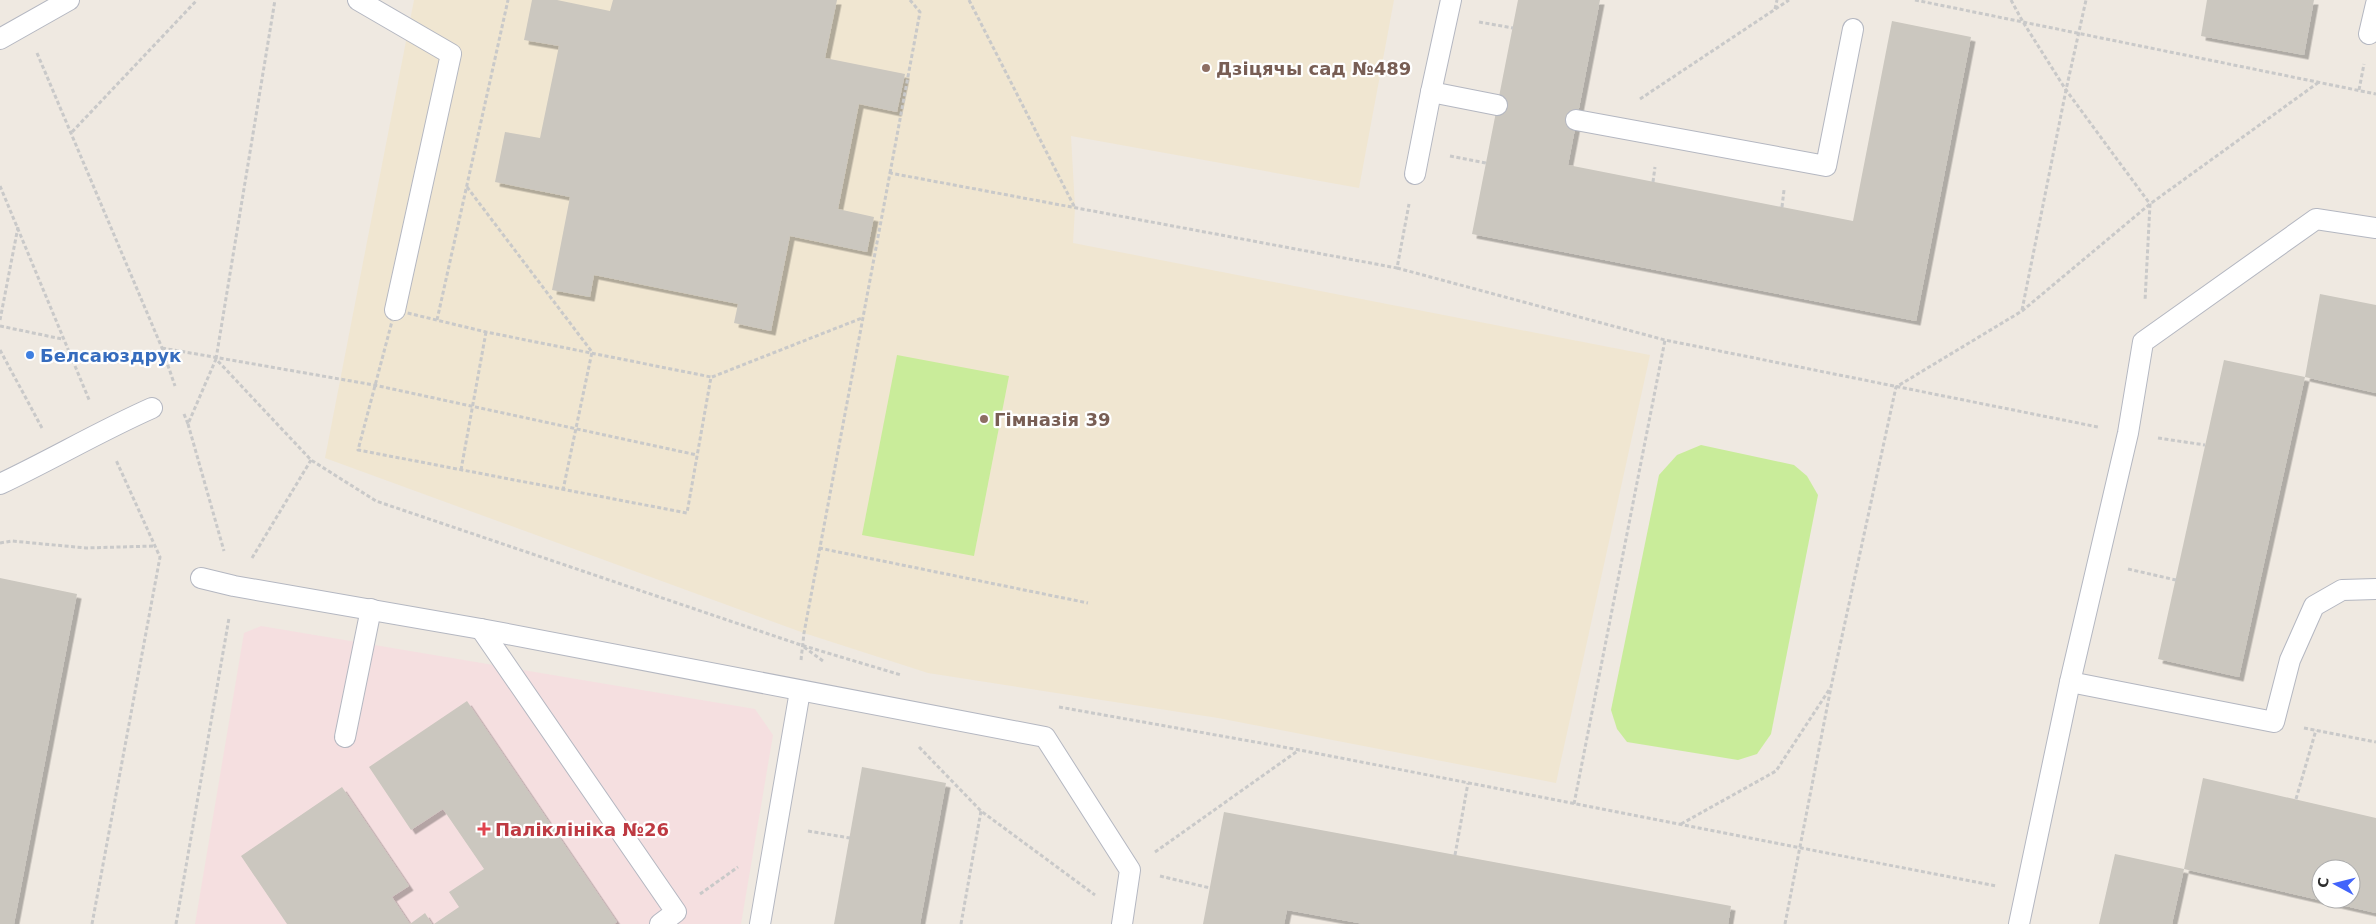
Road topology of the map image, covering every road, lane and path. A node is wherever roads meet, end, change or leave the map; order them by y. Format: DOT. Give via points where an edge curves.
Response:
graph roads {
  1 [pos="69,0"];
  2 [pos="197,0"];
  3 [pos="276,0"];
  4 [pos="358,0"];
  5 [pos="508,0"];
  6 [pos="910,0"];
  7 [pos="969,0"];
  8 [pos="1451,0"];
  9 [pos="1777,0"];
  10 [pos="1789,0"];
  11 [pos="1915,0"];
  12 [pos="2011,0"];
  13 [pos="2086,0"];
  14 [pos="2376,4"];
  15 [pos="1775,10"];
  16 [pos="2022,22"];
  17 [pos="25,24"];
  18 [pos="1853,29"];
  19 [pos="2079,34"];
  20 [pos="2369,34"];
  21 [pos="0,39"];
  22 [pos="2319,82"];
  23 [pos="2066,90"];
  24 [pos="1431,92"];
  25 [pos="2376,94"];
  26 [pos="1497,105"];
  27 [pos="1576,120"];
  28 [pos="1601,125"];
  29 [pos="72,132"];
  30 [pos="890,172"];
  31 [pos="1414,174"];
  32 [pos="0,186"];
  33 [pos="467,187"];
  34 [pos="2150,204"];
  35 [pos="1075,208"];
  36 [pos="18,226"];
  37 [pos="2376,228"];
  38 [pos="1397,268"];
  39 [pos="395,310"];
  40 [pos="2022,311"];
  41 [pos="862,318"];
  42 [pos="0,320"];
  43 [pos="437,320"];
  44 [pos="0,326"];
  45 [pos="1665,340"];
  46 [pos="2144,342"];
  47 [pos="162,348"];
  48 [pos="0,350"];
  49 [pos="592,352"];
  50 [pos="216,359"];
  51 [pos="712,377"];
  52 [pos="374,385"];
  53 [pos="1896,387"];
  54 [pos="176,390"];
  55 [pos="182,407"];
  56 [pos="472,407"];
  57 [pos="152,408"];
  58 [pos="188,424"];
  59 [pos="2103,428"];
  60 [pos="576,429"];
  61 [pos="2128,433"];
  62 [pos="2205,446"];
  63 [pos="697,455"];
  64 [pos="58,457"];
  65 [pos="311,460"];
  66 [pos="461,470"];
  67 [pos="0,484"];
  68 [pos="563,490"];
  69 [pos="0,543"];
  70 [pos="154,546"];
  71 [pos="819,548"];
  72 [pos="160,557"];
  73 [pos="2098,563"];
  74 [pos="201,578"];
  75 [pos="2176,580"];
  76 [pos="234,586"];
  77 [pos="2376,589"];
  78 [pos="1088,602"];
  79 [pos="371,609"];
  80 [pos="481,629"];
  81 [pos="801,645"];
  82 [pos="824,663"];
  83 [pos="910,678"];
  84 [pos="2070,682"];
  85 [pos="1831,687"];
  86 [pos="800,691"];
  87 [pos="1053,706"];
  88 [pos="345,737"];
  89 [pos="913,740"];
  90 [pos="2376,742"];
  91 [pos="1300,750"];
  92 [pos="1468,783"];
  93 [pos="2296,799"];
  94 [pos="1574,804"];
  95 [pos="981,811"];
  96 [pos="1680,824"];
  97 [pos="776,833"];
  98 [pos="850,838"];
  99 [pos="1800,848"];
  100 [pos="1454,855"];
  101 [pos="1130,870"];
  102 [pos="1210,888"];
  103 [pos="2026,892"];
  104 [pos="676,912"];
  105 [pos="1122,920"];
  106 [pos="92,924"];
  107 [pos="176,924"];
  108 [pos="660,924"];
  109 [pos="760,924"];
  110 [pos="961,924"];
  111 [pos="1785,924"];
  112 [pos="2019,924"];
  1 -- 17 [label="lane"];
  2 -- 29 [label="path"];
  3 -- 50 [label="path"];
  4 -- 39 [label="lane" via="451,54"];
  5 -- 33 [label="path"];
  6 -- 30 [label="path" via="920,12"];
  7 -- 35 [label="path"];
  8 -- 24 [label="lane"];
  9 -- 15 [label="path"];
  10 -- 15 [label="path"];
  11 -- 16 [label="path"];
  12 -- 16 [label="path"];
  13 -- 19 [label="path"];
  14 -- 20 [label="lane"];
  15 -- 28 [label="path"];
  16 -- 19 [label="path"];
  16 -- 23 [label="path"];
  17 -- 21 [label="lane"];
  17 -- 29 [label="path"];
  18 -- 28 [label="lane" via="1826,166"];
  19 -- 22 [label="path"];
  19 -- 23 [label="path"];
  22 -- 25 [label="path"];
  22 -- 34 [label="path"];
  23 -- 34 [label="path"];
  23 -- 40 [label="path"];
  24 -- 26 [label="lane"];
  24 -- 31 [label="lane"];
  27 -- 28 [label="lane"];
  29 -- 47 [label="path"];
  30 -- 35 [label="path"];
  30 -- 41 [label="path"];
  31 -- 38 [label="path"];
  32 -- 36 [label="path"];
  33 -- 43 [label="path"];
  33 -- 49 [label="path"];
  34 -- 40 [label="path"];
  34 -- 46 [label="path"];
  35 -- 38 [label="path"];
  36 -- 42 [label="path"];
  36 -- 44 [label="path" via="63,339"];
  37 -- 46 [label="lane" via="2316,219"];
  38 -- 45 [label="path"];
  40 -- 53 [label="path"];
  41 -- 51 [label="path"];
  41 -- 71 [label="path"];
  45 -- 53 [label="path"];
  45 -- 94 [label="path"];
  46 -- 61 [label="lane"];
  47 -- 50 [label="path"];
  47 -- 54 [label="path"];
  48 -- 64 [label="path"];
  49 -- 51 [label="path"];
  49 -- 56 [label="path" via="486,332"];
  49 -- 60 [label="path"];
  50 -- 52 [label="path"];
  50 -- 58 [label="path"];
  50 -- 65 [label="path"];
  51 -- 63 [label="path"];
  52 -- 56 [label="path"];
  52 -- 66 [label="path" via="358,450"];
  53 -- 59 [label="path"];
  53 -- 85 [label="path"];
  55 -- 58 [label="path"];
  56 -- 60 [label="path"];
  56 -- 66 [label="path"];
  57 -- 64 [label="lane" via="102,430"];
  58 -- 76 [label="path"];
  60 -- 63 [label="path"];
  60 -- 68 [label="path"];
  61 -- 62 [label="path"];
  61 -- 73 [label="lane"];
  63 -- 68 [label="path" via="686,513"];
  64 -- 67 [label="lane"];
  65 -- 76 [label="path"];
  65 -- 81 [label="path" via="376,501"];
  66 -- 68 [label="path"];
  69 -- 70 [label="path" via="12,540 86,548"];
  71 -- 78 [label="path"];
  71 -- 81 [label="path"];
  72 -- 106 [label="path"];
  73 -- 75 [label="path"];
  73 -- 84 [label="lane"];
  74 -- 76 [label="lane"];
  76 -- 79 [label="lane"];
  76 -- 107 [label="path"];
  77 -- 84 [label="lane" via="2342,590 2314,606 2290,660 2274,722"];
  79 -- 80 [label="lane"];
  79 -- 88 [label="lane"];
  80 -- 86 [label="lane"];
  80 -- 104 [label="lane"];
  81 -- 82 [label="path"];
  81 -- 83 [label="path"];
  84 -- 103 [label="lane"];
  85 -- 96 [label="path" via="1776,771"];
  85 -- 99 [label="path"];
  86 -- 97 [label="lane"];
  86 -- 101 [label="lane" via="1045,737"];
  87 -- 91 [label="path"];
  89 -- 95 [label="path"];
  90 -- 93 [label="path" via="2316,730"];
  91 -- 92 [label="path"];
  91 -- 101 [label="path"];
  92 -- 94 [label="path"];
  92 -- 100 [label="path"];
  94 -- 96 [label="path"];
  95 -- 105 [label="path"];
  95 -- 110 [label="path"];
  96 -- 99 [label="path"];
  97 -- 98 [label="path"];
  97 -- 104 [label="path"];
  97 -- 109 [label="lane"];
  99 -- 103 [label="path"];
  99 -- 111 [label="path"];
  101 -- 102 [label="path"];
  101 -- 105 [label="lane"];
  103 -- 112 [label="lane"];
  104 -- 108 [label="lane"];
}
